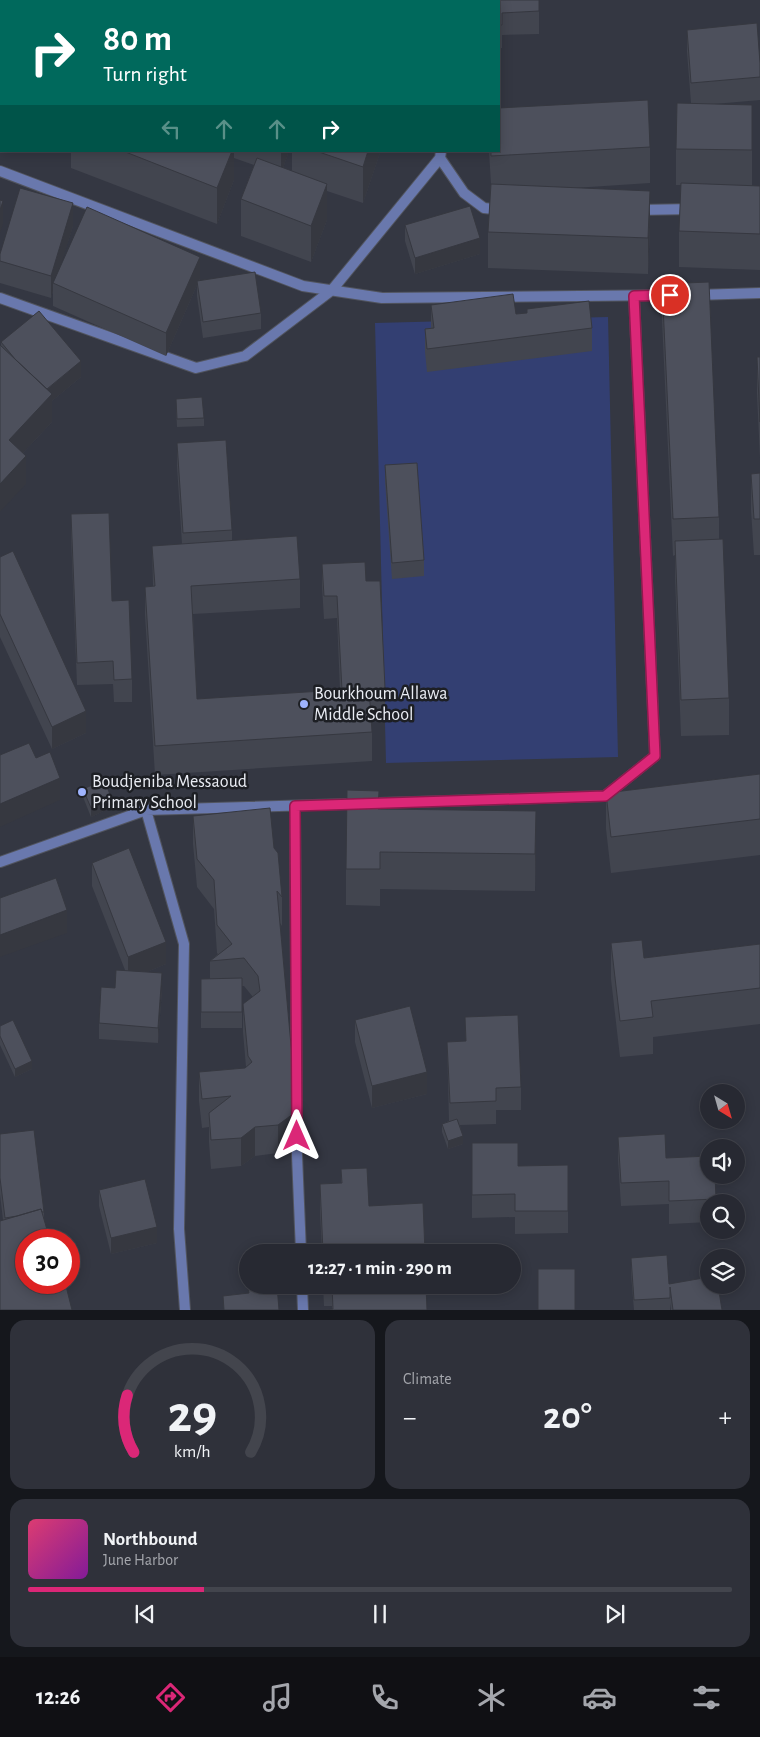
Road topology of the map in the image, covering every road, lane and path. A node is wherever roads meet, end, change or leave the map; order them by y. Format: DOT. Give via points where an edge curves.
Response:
graph roads {
  1 [pos="441,155"];
  2 [pos="0,171"];
  3 [pos="702,209"];
  4 [pos="624,211"];
  5 [pos="518,212"];
  6 [pos="332,290"];
  7 [pos="760,293"];
  8 [pos="634,296"];
  9 [pos="0,298"];
  10 [pos="295,806"];
  11 [pos="146,810"];
  12 [pos="0,862"];
  13 [pos="301,1244"];
  14 [pos="302,1294"];
  15 [pos="185,1310"];
  16 [pos="303,1310"];
  1 -- 5 [label="street" via="464,193 484,208"];
  1 -- 6 [label="street"];
  2 -- 6 [label="street" via="303,286"];
  3 -- 4 [label="street"];
  6 -- 8 [label="street" via="382,298"];
  6 -- 9 [label="street" via="245,356 196,368"];
  7 -- 8 [label="street"];
  8 -- 10 [label="street" via="655,756 605,796"];
  10 -- 11 [label="street"];
  10 -- 13 [label="street"];
  11 -- 12 [label="street"];
  11 -- 15 [label="street" via="184,944 179,1229"];
  14 -- 16 [label="street"];
}
